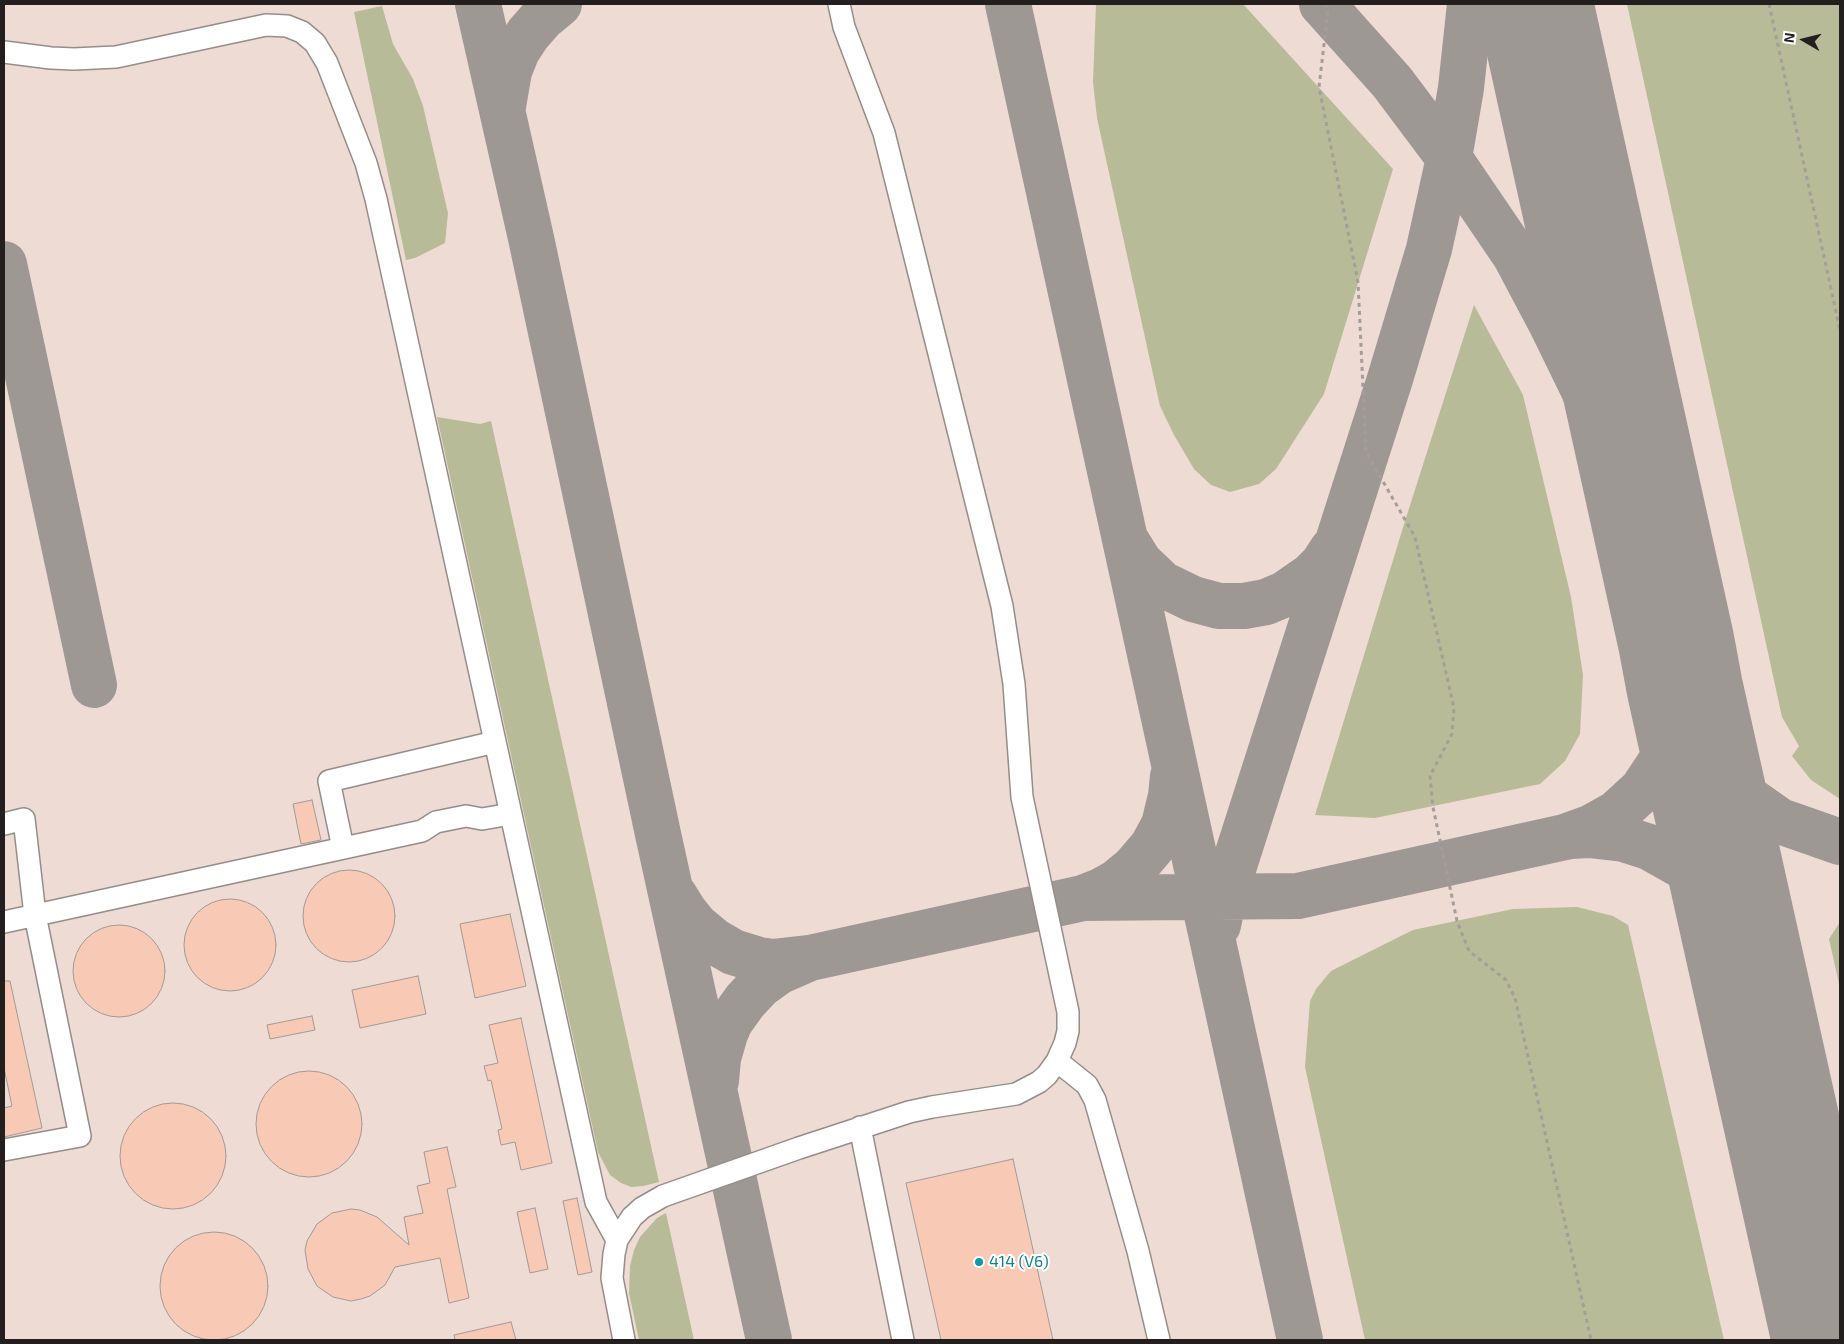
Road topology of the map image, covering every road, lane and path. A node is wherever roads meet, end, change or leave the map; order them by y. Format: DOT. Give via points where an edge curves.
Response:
graph roads {
  1 [pos="839,4"];
  2 [pos="1325,4"];
  3 [pos="1769,4"];
  4 [pos="4,52"];
  5 [pos="1840,330"];
  6 [pos="495,742"];
  7 [pos="511,814"];
  8 [pos="4,824"];
  9 [pos="342,848"];
  10 [pos="35,915"];
  11 [pos="4,922"];
  12 [pos="1057,1061"];
  13 [pos="860,1127"];
  14 [pos="4,1150"];
  15 [pos="617,1240"];
  16 [pos="624,1340"];
  17 [pos="903,1340"];
  18 [pos="1159,1340"];
  19 [pos="1591,1340"];
  1 -- 12 [label="lane" via="844,27 884,133 1002,606 1014,684 1022,797 1068,1012 1068,1031"];
  2 -- 19 [label="path" via="1328,10 1319,87 1358,282 1366,452 1415,537 1454,708 1452,734 1430,776 1434,807 1457,921 1469,951 1506,980 1515,998"];
  3 -- 5 [label="path"];
  4 -- 6 [label="lane" via="74,59 116,57 266,25 287,26 302,32 315,43 344,104 376,199"];
  6 -- 7 [label="lane"];
  6 -- 9 [label="lane" via="329,781"];
  7 -- 9 [label="lane" via="482,819 466,816 436,822 422,831"];
  7 -- 15 [label="lane" via="596,1202"];
  8 -- 10 [label="lane" via="24,819"];
  9 -- 10 [label="lane"];
  10 -- 11 [label="lane"];
  10 -- 14 [label="lane" via="80,1136"];
  12 -- 13 [label="lane" via="1039,1082 1016,1094 932,1107"];
  12 -- 18 [label="lane" via="1087,1085 1095,1100 1138,1251"];
  13 -- 15 [label="lane" via="653,1200 632,1216"];
  13 -- 17 [label="lane"];
  15 -- 16 [label="lane" via="612,1278"];
}
